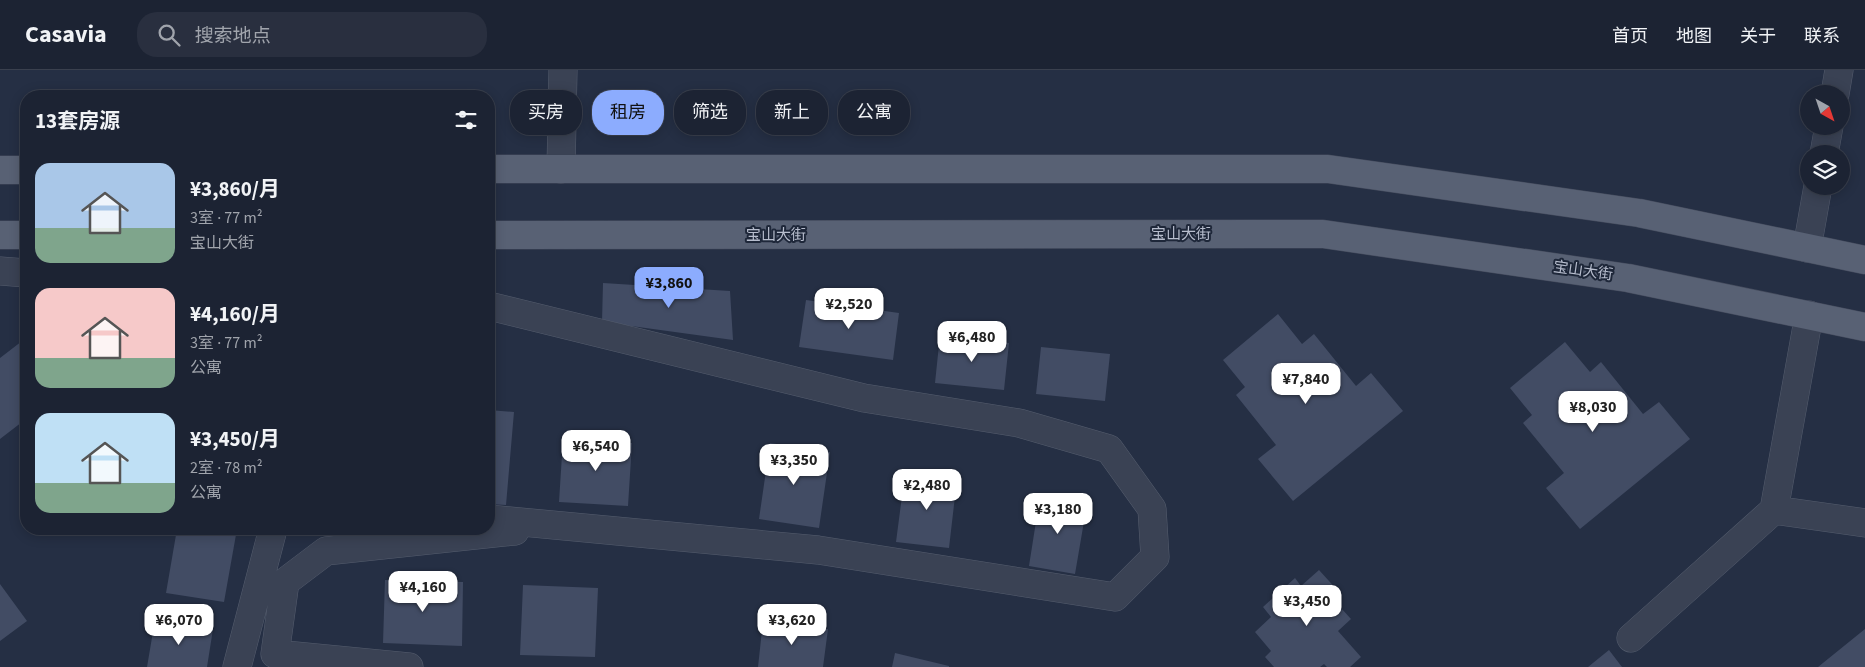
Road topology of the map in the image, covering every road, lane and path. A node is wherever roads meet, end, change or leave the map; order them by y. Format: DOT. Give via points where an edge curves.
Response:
graph roads {
  1 [pos="563,70"];
  2 [pos="1839,70"];
  3 [pos="1836,85"];
  4 [pos="561,169"];
  5 [pos="0,170"];
  6 [pos="20,170"];
  7 [pos="495,170"];
  8 [pos="1817,195"];
  9 [pos="0,235"];
  10 [pos="20,235"];
  11 [pos="495,235"];
  12 [pos="1808,248"];
  13 [pos="1865,260"];
  14 [pos="0,272"];
  15 [pos="20,273"];
  16 [pos="495,307"];
  17 [pos="1809,315"];
  18 [pos="1865,327"];
  19 [pos="1774,510"];
  20 [pos="495,520"];
  21 [pos="1865,523"];
  22 [pos="562,526"];
  23 [pos="495,533"];
  24 [pos="271,535"];
  25 [pos="477,535"];
  26 [pos="1631,638"];
  27 [pos="237,667"];
  28 [pos="408,667"];
  1 -- 4 [label="street"];
  2 -- 3 [label="street"];
  4 -- 7 [label="main road"];
  4 -- 12 [label="main road" via="1328,169 1639,213"];
  5 -- 6 [label="main road"];
  8 -- 12 [label="street"];
  9 -- 10 [label="main road"];
  11 -- 17 [label="main road, 宝山大街" via="1323,234 1628,278"];
  12 -- 13 [label="main road"];
  14 -- 15 [label="street"];
  16 -- 22 [label="street" via="864,398 1018,423 1109,449 1152,509 1155,558 1115,597 818,550"];
  17 -- 18 [label="main road, 宝山大街"];
  17 -- 19 [label="street"];
  19 -- 21 [label="street"];
  19 -- 26 [label="street"];
  20 -- 22 [label="street"];
  22 -- 23 [label="street"];
  24 -- 27 [label="street"];
  25 -- 28 [label="street" via="326,551 285,582 276,654"];
}
